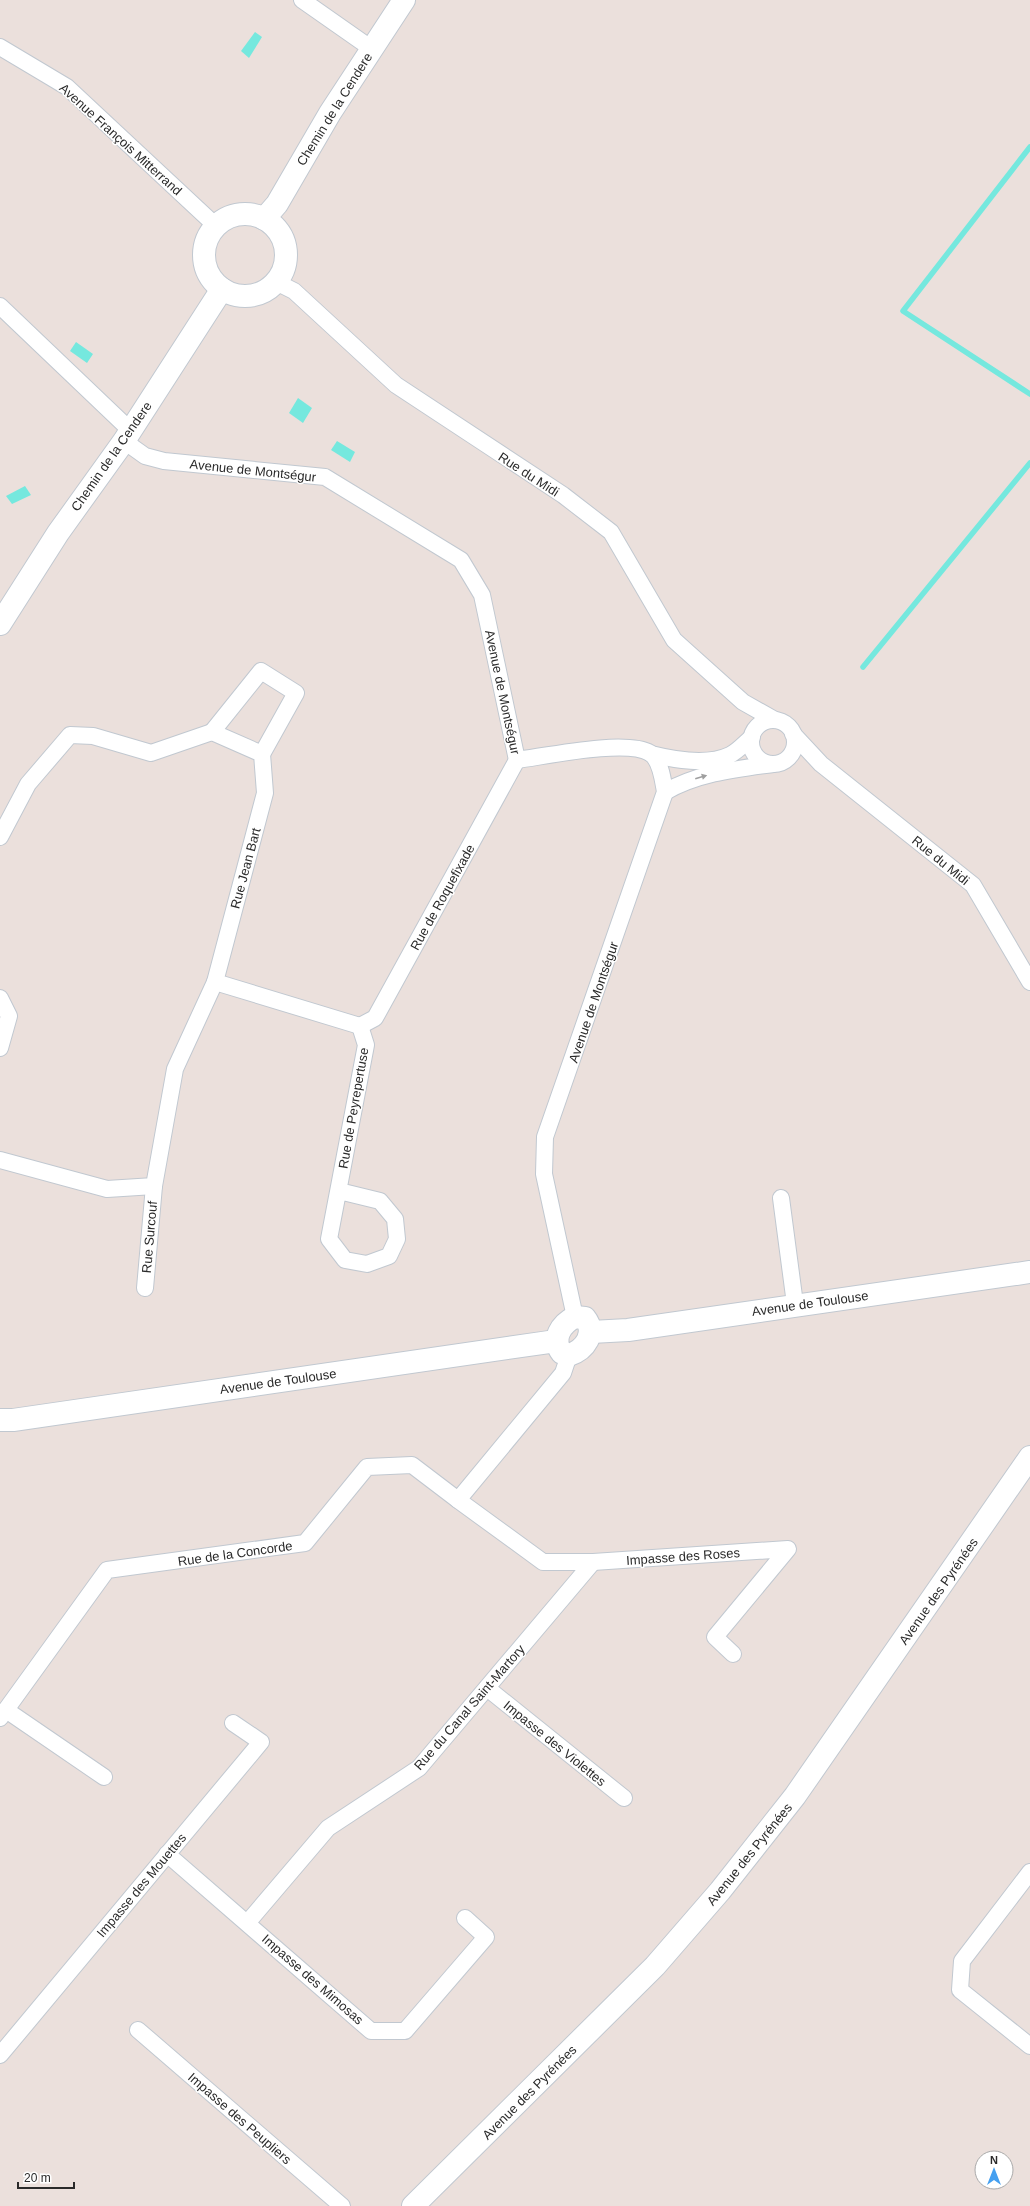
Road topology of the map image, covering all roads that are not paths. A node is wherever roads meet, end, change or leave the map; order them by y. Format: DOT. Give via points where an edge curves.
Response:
graph roads {
  1 [pos="302,0"];
  2 [pos="404,0"];
  3 [pos="0,47"];
  4 [pos="372,49"];
  5 [pos="264,219"];
  6 [pos="216,226"];
  7 [pos="276,282"];
  8 [pos="222,289"];
  9 [pos="0,306"];
  10 [pos="127,435"];
  11 [pos="0,624"];
  12 [pos="743,702"];
  13 [pos="775,720"];
  14 [pos="212,732"];
  15 [pos="793,734"];
  16 [pos="752,735"];
  17 [pos="262,754"];
  18 [pos="651,754"];
  19 [pos="517,760"];
  20 [pos="780,761"];
  21 [pos="821,764"];
  22 [pos="665,792"];
  23 [pos="0,837"];
  24 [pos="215,982"];
  25 [pos="1030,982"];
  26 [pos="0,998"];
  27 [pos="360,1026"];
  28 [pos="0,1048"];
  29 [pos="0,1160"];
  30 [pos="154,1186"];
  31 [pos="339,1191"];
  32 [pos="780,1198"];
  33 [pos="1030,1272"];
  34 [pos="145,1288"];
  35 [pos="795,1304"];
  36 [pos="583,1325"];
  37 [pos="563,1348"];
  38 [pos="0,1420"];
  39 [pos="1030,1457"];
  40 [pos="458,1500"];
  41 [pos="593,1562"];
  42 [pos="733,1654"];
  43 [pos="487,1688"];
  44 [pos="3,1714"];
  45 [pos="233,1723"];
  46 [pos="104,1777"];
  47 [pos="624,1798"];
  48 [pos="167,1854"];
  49 [pos="1030,1872"];
  50 [pos="465,1918"];
  51 [pos="248,1922"];
  52 [pos="138,2030"];
  53 [pos="1030,2046"];
  54 [pos="0,2055"];
  55 [pos="342,2206"];
  56 [pos="413,2206"];
  1 -- 4 [label="street"];
  2 -- 4 [label="street, Chemin de la Cendere"];
  3 -- 6 [label="street, Avenue François Mitterrand" via="67,87"];
  4 -- 5 [label="street, Chemin de la Cendere" via="330,113 276,204"];
  5 -- 6 [label="street" via="248,214 231,216"];
  5 -- 7 [label="street" via="278,231 286,248 283,272"];
  6 -- 8 [label="street" via="206,243 204,259 208,274"];
  7 -- 8 [label="street" via="264,291 250,296 236,295"];
  7 -- 12 [label="street, Rue du Midi" via="294,291 396,385 563,496 611,532 674,640"];
  8 -- 10 [label="street, Chemin de la Cendere"];
  9 -- 10 [label="street, Avenue de Montségur"];
  10 -- 11 [label="street, Chemin de la Cendere" via="58,533"];
  10 -- 19 [label="street, Avenue de Montségur" via="145,456 164,461 325,477 461,560 482,595"];
  12 -- 13 [label="street, Rue du Midi"];
  12 -- 16 [label="street, Rue du Midi"];
  13 -- 15 [label="street, Rue du Midi" via="788,726"];
  13 -- 16 [label="street" via="764,722"];
  14 -- 17 [label="street"];
  14 -- 17 [label="street" via="261,672 296,693"];
  14 -- 23 [label="street" via="151,753 93,736 70,735 28,784"];
  15 -- 20 [label="street" via="795,745"];
  15 -- 21 [label="street, Rue du Midi"];
  16 -- 18 [label="street, Avenue de Montségur" via="731,754 714,760"];
  16 -- 20 [label="street, Rue du Midi" via="752,748 757,758"];
  17 -- 24 [label="street, Rue Jean Bart" via="265,793"];
  18 -- 19 [label="street, Avenue de Montségur" via="636,748 613,748"];
  18 -- 22 [label="street" via="662,774"];
  19 -- 27 [label="street, Rue de Roquefixade" via="375,1018"];
  20 -- 21 [label="street, Rue du Midi"];
  22 -- 20 [label="street, one-way" via="704,775"];
  21 -- 25 [label="street, Rue du Midi" via="973,884"];
  22 -- 36 [label="street, Avenue de Montségur" via="545,1137 544,1174"];
  24 -- 27 [label="street"];
  24 -- 30 [label="street, Rue Jean Bart" via="175,1069"];
  26 -- 28 [label="street" via="9,1016"];
  27 -- 31 [label="street, Rue de Peyrepertuse" via="366,1045"];
  29 -- 30 [label="street" via="107,1189"];
  30 -- 34 [label="street, Rue Surcouf"];
  31 -- 31 [label="street" via="329,1239 345,1260 367,1264 388,1256 397,1239 395,1218 380,1201"];
  32 -- 35 [label="street"];
  33 -- 35 [label="street, Avenue de Toulouse"];
  35 -- 36 [label="street, Avenue de Toulouse" via="628,1330"];
  36 -- 37 [label="street" via="566,1323 558,1334"];
  37 -- 38 [label="street, Avenue de Toulouse"];
  37 -- 40 [label="street" via="564,1373"];
  39 -- 56 [label="street, Avenue des Pyrénées" via="795,1796 720,1891 655,1966"];
  40 -- 41 [label="street, Impasse des Roses" via="543,1562"];
  40 -- 44 [label="street, Rue de la Concorde" via="412,1465 367,1467 305,1543 107,1570"];
  41 -- 42 [label="street, Impasse des Roses" via="788,1549 715,1636"];
  41 -- 43 [label="street, Rue du Canal Saint-Martory"];
  43 -- 47 [label="street, Impasse des Violettes"];
  43 -- 51 [label="street, Rue du Canal Saint-Martory" via="419,1768 328,1828"];
  44 -- 46 [label="street"];
  45 -- 48 [label="street, Impasse des Mouettes" via="261,1742"];
  48 -- 51 [label="street, Impasse des Mimosas"];
  48 -- 54 [label="street, Impasse des Mouettes"];
  49 -- 53 [label="street" via="962,1961 960,1990"];
  50 -- 51 [label="street, Impasse des Mimosas" via="486,1937 405,2032 371,2031"];
  52 -- 55 [label="street, Impasse des Peupliers"];
}
